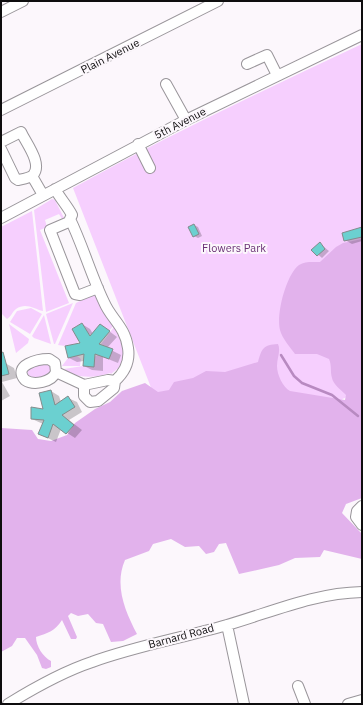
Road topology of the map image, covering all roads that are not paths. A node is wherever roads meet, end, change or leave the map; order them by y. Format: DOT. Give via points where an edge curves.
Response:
graph roads {
  1 [pos="23,1"];
  2 [pos="218,1"];
  3 [pos="1,12"];
  4 [pos="362,35"];
  5 [pos="247,64"];
  6 [pos="277,75"];
  7 [pos="166,84"];
  8 [pos="1,110"];
  9 [pos="186,120"];
  10 [pos="1,142"];
  11 [pos="138,144"];
  12 [pos="1,150"];
  13 [pos="150,168"];
  14 [pos="32,176"];
  15 [pos="55,189"];
  16 [pos="43,195"];
  17 [pos="1,218"];
  18 [pos="71,220"];
  19 [pos="98,288"];
  20 [pos="56,372"];
  21 [pos="115,381"];
  22 [pos="84,385"];
  23 [pos="362,506"];
  24 [pos="362,525"];
  25 [pos="362,592"];
  26 [pos="227,624"];
  27 [pos="298,686"];
  28 [pos="362,700"];
  29 [pos="8,704"];
  30 [pos="244,704"];
  31 [pos="305,704"];
  32 [pos="348,704"];
  1 -- 3 [label="street"];
  2 -- 8 [label="street, Plain Avenue"];
  4 -- 6 [label="street, 5th Avenue"];
  5 -- 6 [label="street" via="267,55"];
  6 -- 9 [label="street, 5th Avenue"];
  7 -- 9 [label="street"];
  9 -- 11 [label="street, 5th Avenue"];
  10 -- 14 [label="street" via="21,132 37,163 37,169"];
  11 -- 13 [label="street"];
  11 -- 15 [label="street, 5th Avenue"];
  12 -- 14 [label="street" via="15,178 18,180"];
  14 -- 16 [label="street"];
  15 -- 16 [label="street, 5th Avenue"];
  15 -- 18 [label="street" via="65,206 67,217"];
  16 -- 17 [label="street, 5th Avenue"];
  18 -- 19 [label="street"];
  18 -- 19 [label="street" via="50,230 77,295"];
  19 -- 21 [label="street" via="107,309 119,323 128,343 126,367"];
  20 -- 22 [label="street"];
  21 -- 22 [label="street"];
  21 -- 22 [label="street" via="114,388 95,402 90,402 84,396"];
  23 -- 24 [label="street" via="356,517"];
  25 -- 26 [label="street, Barnard Road" via="334,594 294,603"];
  26 -- 29 [label="street, Barnard Road" via="90,662"];
  26 -- 30 [label="street"];
  27 -- 31 [label="street"];
  28 -- 32 [label="street"];
}
